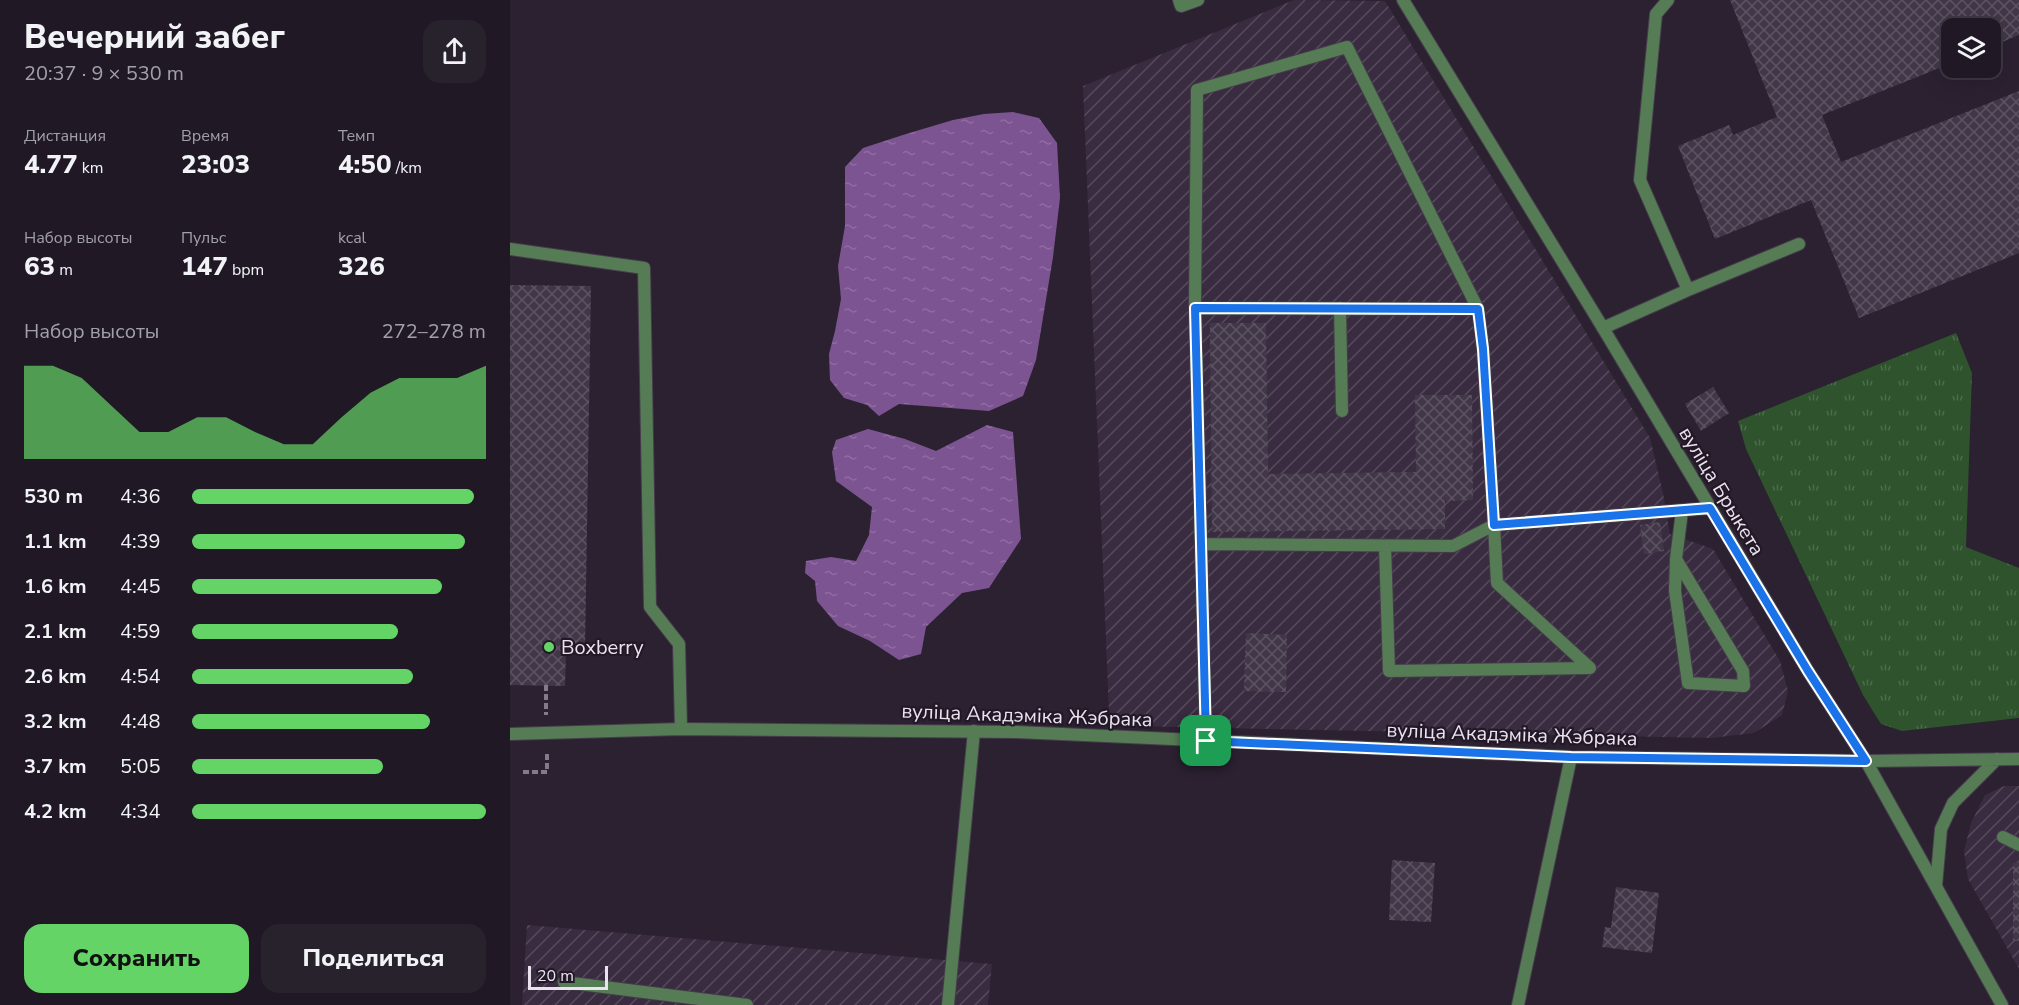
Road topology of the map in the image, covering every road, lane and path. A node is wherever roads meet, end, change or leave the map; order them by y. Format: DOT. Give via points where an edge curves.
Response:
graph roads {
  1 [pos="1179,0"];
  2 [pos="1198,0"];
  3 [pos="1403,0"];
  4 [pos="1668,0"];
  5 [pos="1799,244"];
  6 [pos="510,249"];
  7 [pos="1688,290"];
  8 [pos="1195,308"];
  9 [pos="1340,308"];
  10 [pos="1478,309"];
  11 [pos="1603,328"];
  12 [pos="1342,411"];
  13 [pos="1710,508"];
  14 [pos="1682,511"];
  15 [pos="1494,525"];
  16 [pos="1201,544"];
  17 [pos="1385,546"];
  18 [pos="1676,559"];
  19 [pos="546,685"];
  20 [pos="546,722"];
  21 [pos="681,729"];
  22 [pos="974,731"];
  23 [pos="510,734"];
  24 [pos="1206,741"];
  25 [pos="547,749"];
  26 [pos="1571,757"];
  27 [pos="1997,759"];
  28 [pos="2019,759"];
  29 [pos="1866,761"];
  30 [pos="523,772"];
  31 [pos="2003,837"];
  32 [pos="2019,845"];
  33 [pos="1936,886"];
  34 [pos="564,982"];
  35 [pos="747,1005"];
  36 [pos="948,1005"];
  37 [pos="1518,1005"];
  38 [pos="2002,1005"];
  1 -- 2 [label="street" via="1181,6"];
  3 -- 11 [label="street, вуліца Брыкета"];
  4 -- 7 [label="street" via="1656,15 1640,180"];
  5 -- 7 [label="street"];
  6 -- 21 [label="street" via="644,268 650,608 679,644"];
  7 -- 11 [label="street"];
  8 -- 9 [label="street"];
  8 -- 10 [label="street" via="1197,90 1347,47"];
  8 -- 16 [label="street"];
  9 -- 10 [label="street"];
  9 -- 12 [label="street"];
  10 -- 15 [label="street"];
  11 -- 13 [label="street, вуліца Брыкета"];
  13 -- 14 [label="street"];
  13 -- 29 [label="street, вуліца Брыкета"];
  14 -- 15 [label="street"];
  14 -- 18 [label="street"];
  15 -- 17 [label="street" via="1453,546"];
  15 -- 17 [label="street" via="1497,583 1590,668 1389,671"];
  16 -- 17 [label="street"];
  16 -- 24 [label="street"];
  18 -- 18 [label="street" via="1675,591 1688,682 1744,686 1743,671"];
  19 -- 20 [label="path"];
  21 -- 22 [label="street, вуліца Акадэміка Жэбрака"];
  21 -- 23 [label="street, вуліца Акадэміка Жэбрака"];
  22 -- 24 [label="street, вуліца Акадэміка Жэбрака"];
  22 -- 36 [label="street"];
  24 -- 26 [label="street, вуліца Акадэміка Жэбрака"];
  25 -- 30 [label="path" via="547,772"];
  26 -- 29 [label="street, вуліца Акадэміка Жэбрака"];
  26 -- 37 [label="street"];
  27 -- 28 [label="street, вуліца Акадэміка Жэбрака"];
  27 -- 29 [label="street, вуліца Акадэміка Жэбрака"];
  27 -- 33 [label="street" via="1953,803 1941,829"];
  29 -- 33 [label="street, вуліца Брыкета"];
  31 -- 32 [label="street"];
  33 -- 38 [label="street, вуліца Брыкета"];
  34 -- 35 [label="street"];
}
